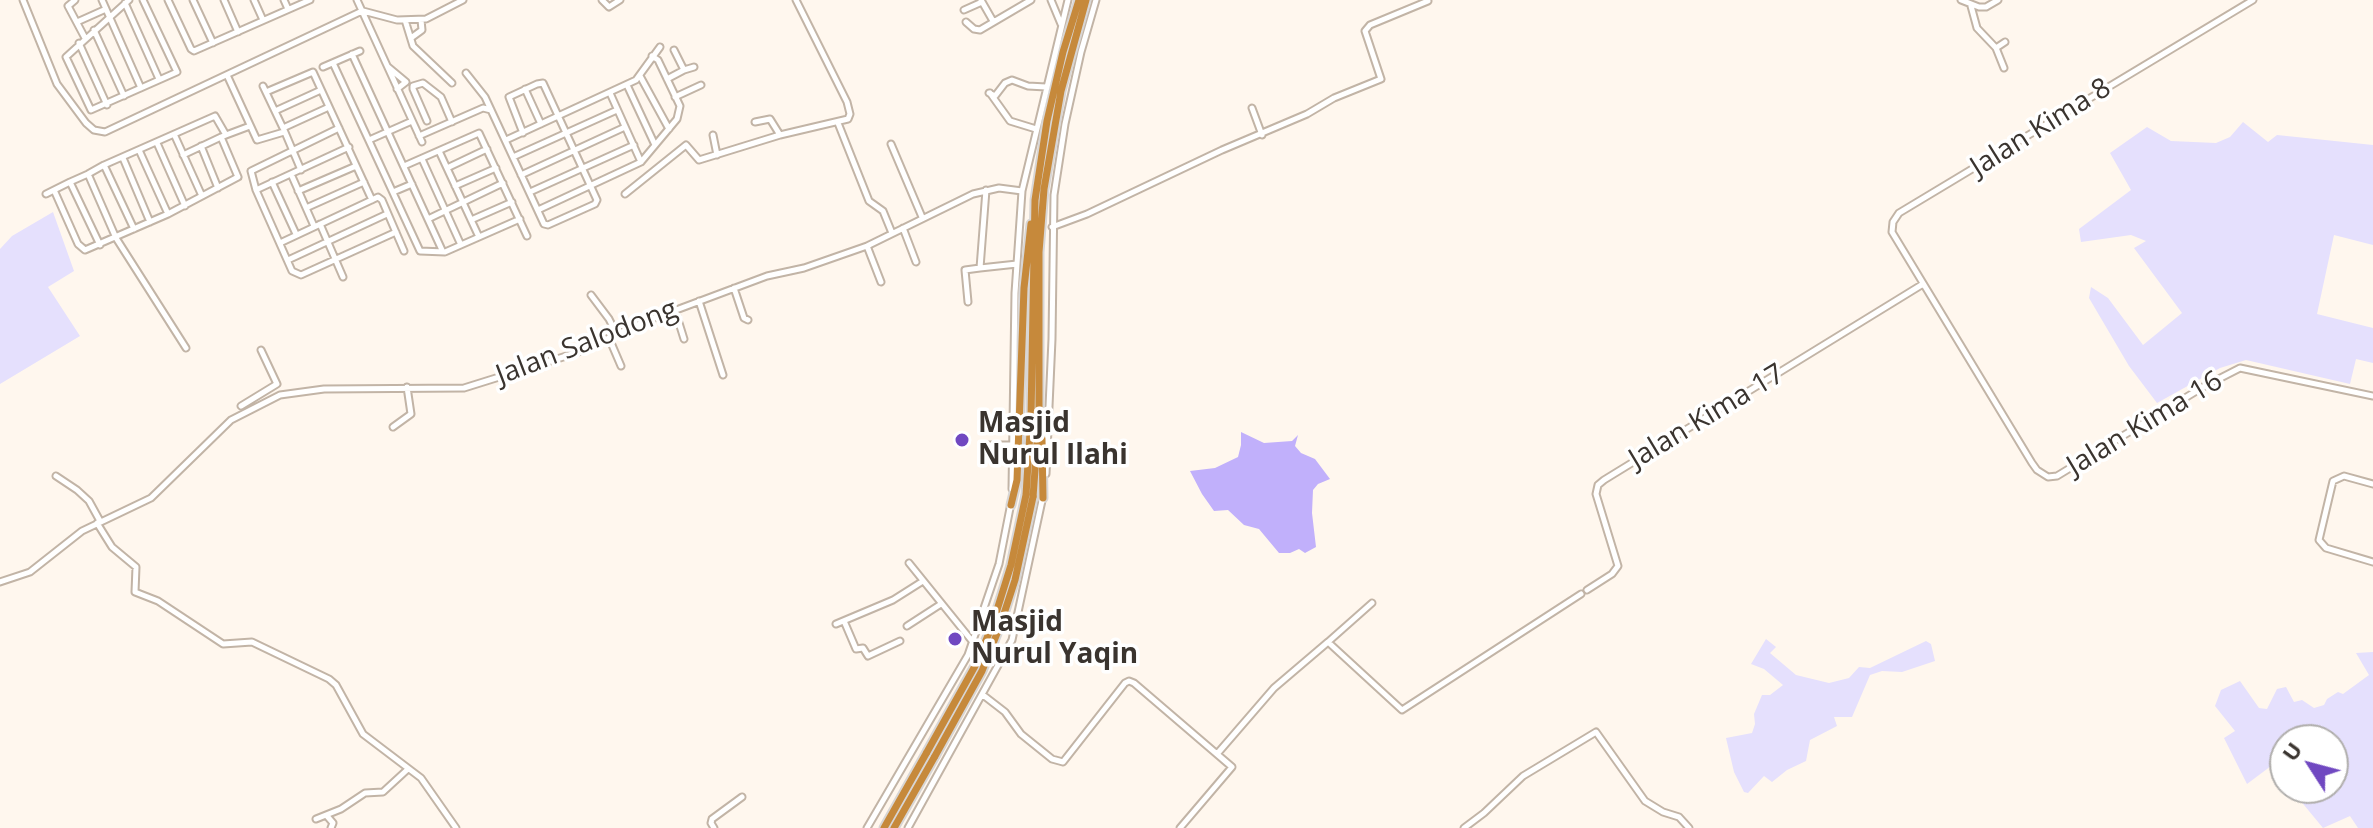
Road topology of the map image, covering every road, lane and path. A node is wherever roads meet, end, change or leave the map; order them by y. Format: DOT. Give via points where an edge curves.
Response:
graph roads {
  1 [pos="23,0"];
  2 [pos="75,0"];
  3 [pos="102,0"];
  4 [pos="143,0"];
  5 [pos="168,0"];
  6 [pos="193,0"];
  7 [pos="224,0"];
  8 [pos="254,0"];
  9 [pos="284,0"];
  10 [pos="310,0"];
  11 [pos="357,0"];
  12 [pos="463,0"];
  13 [pos="602,0"];
  14 [pos="620,0"];
  15 [pos="796,0"];
  16 [pos="1031,0"];
  17 [pos="1051,0"];
  18 [pos="1068,0"];
  19 [pos="1079,0"];
  20 [pos="1086,0"];
  21 [pos="1096,0"];
  22 [pos="1961,0"];
  23 [pos="1998,0"];
  24 [pos="2253,0"];
  25 [pos="982,1"];
  26 [pos="1428,1"];
  27 [pos="127,2"];
  28 [pos="1019,3"];
  29 [pos="1971,6"];
  30 [pos="106,9"];
  31 [pos="288,9"];
  32 [pos="964,10"];
  33 [pos="362,11"];
  34 [pos="109,17"];
  35 [pos="263,20"];
  36 [pos="405,20"];
  37 [pos="421,20"];
  38 [pos="993,21"];
  39 [pos="77,22"];
  40 [pos="966,22"];
  41 [pos="1061,24"];
  42 [pos="94,30"];
  43 [pos="238,32"];
  44 [pos="85,38"];
  45 [pos="411,38"];
  46 [pos="2005,42"];
  47 [pos="79,43"];
  48 [pos="213,43"];
  49 [pos="660,47"];
  50 [pos="1996,48"];
  51 [pos="674,50"];
  52 [pos="360,51"];
  53 [pos="352,54"];
  54 [pos="652,56"];
  55 [pos="333,63"];
  56 [pos="386,65"];
  57 [pos="323,67"];
  58 [pos="694,67"];
  59 [pos="2004,68"];
  60 [pos="684,69"];
  61 [pos="466,73"];
  62 [pos="227,75"];
  63 [pos="640,76"];
  64 [pos="159,79"];
  65 [pos="667,79"];
  66 [pos="452,83"];
  67 [pos="627,85"];
  68 [pos="701,85"];
  69 [pos="1046,87"];
  70 [pos="141,88"];
  71 [pos="397,89"];
  72 [pos="525,89"];
  73 [pos="322,90"];
  74 [pos="690,90"];
  75 [pos="610,93"];
  76 [pos="124,96"];
  77 [pos="675,97"];
  78 [pos="107,105"];
  79 [pos="680,106"];
  80 [pos="329,107"];
  81 [pos="1252,108"];
  82 [pos="491,110"];
  83 [pos="617,110"];
  84 [pos="275,111"];
  85 [pos="559,116"];
  86 [pos="412,121"];
  87 [pos="427,121"];
  88 [pos="452,122"];
  89 [pos="755,122"];
  90 [pos="838,123"];
  91 [pos="541,124"];
  92 [pos="250,126"];
  93 [pos="625,127"];
  94 [pos="339,128"];
  95 [pos="669,129"];
  96 [pos="1036,129"];
  97 [pos="284,130"];
  98 [pos="387,132"];
  99 [pos="523,133"];
  100 [pos="566,133"];
  101 [pos="174,134"];
  102 [pos="713,135"];
  103 [pos="780,135"];
  104 [pos="1262,135"];
  105 [pos="224,136"];
  106 [pos="369,140"];
  107 [pos="506,140"];
  108 [pos="157,143"];
  109 [pos="891,144"];
  110 [pos="634,145"];
  111 [pos="655,145"];
  112 [pos="201,146"];
  113 [pos="349,147"];
  114 [pos="487,149"];
  115 [pos="139,150"];
  116 [pos="293,150"];
  117 [pos="439,150"];
  118 [pos="574,151"];
  119 [pos="183,155"];
  120 [pos="717,155"];
  121 [pos="513,157"];
  122 [pos="123,158"];
  123 [pos="422,159"];
  124 [pos="641,162"];
  125 [pos="104,165"];
  126 [pos="356,165"];
  127 [pos="404,166"];
  128 [pos="447,168"];
  129 [pos="496,168"];
  130 [pos="582,168"];
  131 [pos="301,170"];
  132 [pos="88,174"];
  133 [pos="291,174"];
  134 [pos="521,175"];
  135 [pos="70,182"];
  136 [pos="272,182"];
  137 [pos="364,182"];
  138 [pos="503,183"];
  139 [pos="412,184"];
  140 [pos="590,185"];
  141 [pos="455,186"];
  142 [pos="218,188"];
  143 [pos="54,190"];
  144 [pos="256,190"];
  145 [pos="986,190"];
  146 [pos="298,191"];
  147 [pos="1022,191"];
  148 [pos="393,192"];
  149 [pos="530,192"];
  150 [pos="46,194"];
  151 [pos="625,194"];
  152 [pos="202,196"];
  153 [pos="372,200"];
  154 [pos="1035,200"];
  155 [pos="463,202"];
  156 [pos="512,202"];
  157 [pos="185,206"];
  158 [pos="306,208"];
  159 [pos="538,210"];
  160 [pos="446,211"];
  161 [pos="168,214"];
  162 [pos="387,214"];
  163 [pos="922,217"];
  164 [pos="428,219"];
  165 [pos="520,219"];
  166 [pos="471,220"];
  167 [pos="150,222"];
  168 [pos="317,225"];
  169 [pos="1052,227"];
  170 [pos="903,228"];
  171 [pos="134,229"];
  172 [pos="396,232"];
  173 [pos="892,233"];
  174 [pos="296,234"];
  175 [pos="527,236"];
  176 [pos="479,237"];
  177 [pos="116,238"];
  178 [pos="329,242"];
  179 [pos="280,243"];
  180 [pos="100,245"];
  181 [pos="461,245"];
  182 [pos="867,246"];
  183 [pos="442,250"];
  184 [pos="404,251"];
  185 [pos="337,259"];
  186 [pos="288,260"];
  187 [pos="916,262"];
  188 [pos="1017,264"];
  189 [pos="980,268"];
  190 [pos="343,277"];
  191 [pos="881,282"];
  192 [pos="1923,284"];
  193 [pos="734,288"];
  194 [pos="591,295"];
  195 [pos="699,301"];
  196 [pos="968,302"];
  197 [pos="675,310"];
  198 [pos="748,320"];
  199 [pos="617,335"];
  200 [pos="609,338"];
  201 [pos="684,339"];
  202 [pos="186,348"];
  203 [pos="261,350"];
  204 [pos="621,366"];
  205 [pos="723,375"];
  206 [pos="1040,377"];
  207 [pos="407,387"];
  208 [pos="2373,396"];
  209 [pos="241,406"];
  210 [pos="393,427"];
  211 [pos="987,445"];
  212 [pos="1013,445"];
  213 [pos="56,476"];
  214 [pos="2373,484"];
  215 [pos="1029,496"];
  216 [pos="1043,498"];
  217 [pos="1011,505"];
  218 [pos="99,522"];
  219 [pos="2373,562"];
  220 [pos="909,563"];
  221 [pos="923,581"];
  222 [pos="0,582"];
  223 [pos="1372,603"];
  224 [pos="941,604"];
  225 [pos="982,616"];
  226 [pos="844,621"];
  227 [pos="836,624"];
  228 [pos="907,626"];
  229 [pos="1016,629"];
  230 [pos="900,641"];
  231 [pos="973,642"];
  232 [pos="1328,642"];
  233 [pos="983,695"];
  234 [pos="931,754"];
  235 [pos="1217,754"];
  236 [pos="408,769"];
  237 [pos="742,797"];
  238 [pos="327,815"];
  239 [pos="316,819"];
  240 [pos="331,828"];
  241 [pos="456,828"];
  242 [pos="714,828"];
  243 [pos="867,828"];
  244 [pos="884,828"];
  245 [pos="894,828"];
  246 [pos="908,828"];
  247 [pos="1180,828"];
  248 [pos="1464,828"];
  249 [pos="1689,828"];
  1 -- 62 [label="street" via="51,73 94,130 111,132"];
  2 -- 39 [label="street" via="68,6"];
  3 -- 30 [label="street"];
  4 -- 64 [label="street" via="177,71"];
  5 -- 48 [label="street" via="192,50"];
  6 -- 48 [label="street"];
  7 -- 43 [label="street"];
  8 -- 35 [label="street"];
  9 -- 31 [label="street"];
  10 -- 31 [label="street"];
  11 -- 33 [label="street"];
  12 -- 37 [label="street"];
  13 -- 14 [label="street" via="609,7"];
  15 -- 90 [label="street" via="850,108 849,118"];
  16 -- 28 [label="street"];
  17 -- 41 [label="street"];
  18 -- 41 [label="street"];
  19 -- 154 [label="highway" via="1047,121"];
  20 -- 206 [label="highway" via="1061,91 1044,189"];
  21 -- 169 [label="street" via="1063,133"];
  22 -- 29 [label="street"];
  23 -- 29 [label="street" via="1986,7"];
  24 -- 192 [label="street, Jalan Kima 8" via="1899,213 1892,232"];
  25 -- 32 [label="street"];
  25 -- 38 [label="street"];
  26 -- 104 [label="street" via="1365,31 1381,79"];
  27 -- 34 [label="street"];
  27 -- 64 [label="street"];
  28 -- 38 [label="street"];
  29 -- 50 [label="street" via="1977,28"];
  30 -- 34 [label="street"];
  30 -- 39 [label="street"];
  31 -- 35 [label="street"];
  33 -- 36 [label="street"];
  33 -- 56 [label="street"];
  33 -- 62 [label="street"];
  34 -- 42 [label="street"];
  34 -- 70 [label="street"];
  35 -- 43 [label="street"];
  36 -- 37 [label="street"];
  36 -- 45 [label="street"];
  37 -- 45 [label="street" via="422,30"];
  38 -- 40 [label="street" via="978,30"];
  39 -- 44 [label="street"];
  41 -- 69 [label="street"];
  42 -- 44 [label="street"];
  42 -- 76 [label="street"];
  43 -- 48 [label="street"];
  44 -- 47 [label="street"];
  45 -- 66 [label="street"];
  46 -- 50 [label="street"];
  47 -- 78 [label="street"];
  47 -- 78 [label="street" via="66,62 89,109"];
  49 -- 54 [label="street"];
  50 -- 59 [label="street"];
  51 -- 60 [label="street"];
  52 -- 53 [label="street"];
  53 -- 55 [label="street"];
  53 -- 98 [label="street"];
  54 -- 63 [label="street"];
  54 -- 65 [label="street"];
  55 -- 57 [label="street"];
  55 -- 106 [label="street"];
  56 -- 71 [label="street"];
  56 -- 71 [label="street" via="406,82"];
  58 -- 60 [label="street"];
  60 -- 65 [label="street"];
  61 -- 82 [label="street"];
  62 -- 92 [label="street"];
  63 -- 67 [label="street"];
  63 -- 95 [label="street"];
  64 -- 70 [label="street"];
  65 -- 77 [label="street"];
  67 -- 75 [label="street"];
  67 -- 111 [label="street"];
  68 -- 74 [label="street"];
  69 -- 96 [label="street"];
  69 -- 96 [label="street" via="1012,80 995,96 989,93 1010,121"];
  70 -- 76 [label="street"];
  71 -- 86 [label="street"];
  72 -- 85 [label="street" via="543,83"];
  72 -- 91 [label="street"];
  72 -- 99 [label="street" via="509,100"];
  73 -- 80 [label="street"];
  73 -- 84 [label="street"];
  73 -- 84 [label="street" via="311,71 264,89"];
  74 -- 77 [label="street"];
  74 -- 79 [label="street"];
  75 -- 83 [label="street"];
  75 -- 85 [label="street"];
  76 -- 78 [label="street"];
  77 -- 79 [label="street"];
  79 -- 95 [label="street"];
  80 -- 94 [label="street"];
  80 -- 97 [label="street"];
  81 -- 104 [label="street"];
  82 -- 88 [label="street" via="483,108"];
  82 -- 107 [label="street"];
  83 -- 93 [label="street"];
  83 -- 100 [label="street"];
  84 -- 97 [label="street"];
  85 -- 91 [label="street"];
  85 -- 100 [label="street"];
  86 -- 88 [label="street" via="421,139"];
  86 -- 98 [label="street"];
  87 -- 88 [label="street" via="413,89 423,83 441,97"];
  89 -- 103 [label="street" via="770,119"];
  90 -- 103 [label="street"];
  90 -- 173 [label="street" via="869,201 883,211"];
  91 -- 99 [label="street"];
  92 -- 97 [label="street" via="259,141"];
  92 -- 105 [label="street"];
  93 -- 110 [label="street"];
  93 -- 118 [label="street"];
  94 -- 113 [label="street"];
  94 -- 116 [label="street"];
  95 -- 111 [label="street"];
  96 -- 147 [label="street"];
  97 -- 116 [label="street"];
  98 -- 106 [label="street"];
  98 -- 127 [label="street"];
  99 -- 107 [label="street"];
  100 -- 118 [label="street"];
  100 -- 121 [label="street"];
  101 -- 105 [label="street" via="216,116"];
  101 -- 108 [label="street"];
  101 -- 119 [label="street"];
  102 -- 120 [label="street"];
  103 -- 120 [label="street"];
  104 -- 169 [label="street"];
  105 -- 112 [label="street"];
  105 -- 142 [label="street" via="238,177"];
  106 -- 148 [label="street"];
  107 -- 121 [label="street"];
  108 -- 115 [label="street"];
  108 -- 157 [label="street"];
  109 -- 163 [label="street"];
  110 -- 124 [label="street"];
  110 -- 130 [label="street"];
  111 -- 124 [label="street"];
  112 -- 119 [label="street"];
  112 -- 142 [label="street"];
  113 -- 126 [label="street"];
  113 -- 131 [label="street"];
  114 -- 117 [label="street" via="478,132"];
  114 -- 128 [label="street"];
  114 -- 129 [label="street"];
  115 -- 122 [label="street"];
  115 -- 161 [label="street"];
  116 -- 131 [label="street"];
  116 -- 144 [label="street" via="251,170"];
  117 -- 123 [label="street"];
  117 -- 128 [label="street"];
  118 -- 130 [label="street"];
  118 -- 134 [label="street"];
  119 -- 152 [label="street"];
  120 -- 151 [label="street" via="698,160 685,146"];
  121 -- 134 [label="street"];
  122 -- 125 [label="street"];
  122 -- 167 [label="street"];
  123 -- 127 [label="street"];
  123 -- 160 [label="street"];
  124 -- 140 [label="street"];
  125 -- 132 [label="street"];
  125 -- 171 [label="street"];
  126 -- 137 [label="street"];
  126 -- 146 [label="street"];
  127 -- 139 [label="street"];
  128 -- 141 [label="street"];
  129 -- 138 [label="street"];
  129 -- 141 [label="street"];
  130 -- 140 [label="street"];
  130 -- 149 [label="street"];
  131 -- 133 [label="street"];
  132 -- 135 [label="street"];
  132 -- 177 [label="street"];
  133 -- 136 [label="street"];
  133 -- 146 [label="street"];
  134 -- 149 [label="street"];
  135 -- 143 [label="street"];
  135 -- 180 [label="street"];
  136 -- 144 [label="street"];
  136 -- 174 [label="street"];
  137 -- 153 [label="street"];
  137 -- 158 [label="street"];
  138 -- 155 [label="street"];
  138 -- 156 [label="street"];
  139 -- 148 [label="street"];
  139 -- 164 [label="street"];
  140 -- 159 [label="street"];
  140 -- 159 [label="street" via="597,200 593,205 548,225"];
  141 -- 155 [label="street"];
  142 -- 152 [label="street"];
  143 -- 150 [label="street"];
  143 -- 180 [label="street" via="80,247"];
  144 -- 179 [label="street"];
  145 -- 147 [label="street, Jalan Salodong"];
  145 -- 163 [label="street, Jalan Salodong"];
  145 -- 189 [label="street"];
  146 -- 158 [label="street"];
  147 -- 188 [label="street"];
  148 -- 183 [label="street" via="418,248"];
  149 -- 159 [label="street"];
  152 -- 157 [label="street"];
  153 -- 162 [label="street" via="380,198"];
  153 -- 168 [label="street"];
  154 -- 215 [label="highway"];
  154 -- 217 [label="highway" via="1026,248 1017,480"];
  155 -- 160 [label="street"];
  155 -- 166 [label="street"];
  156 -- 165 [label="street"];
  156 -- 166 [label="street"];
  157 -- 161 [label="street"];
  158 -- 168 [label="street"];
  160 -- 164 [label="street"];
  160 -- 181 [label="street"];
  161 -- 167 [label="street"];
  162 -- 172 [label="street"];
  162 -- 178 [label="street"];
  163 -- 170 [label="street, Jalan Salodong"];
  164 -- 183 [label="street"];
  165 -- 175 [label="street"];
  165 -- 176 [label="street"];
  166 -- 176 [label="street"];
  167 -- 171 [label="street"];
  168 -- 174 [label="street"];
  168 -- 178 [label="street"];
  169 -- 216 [label="street"];
  170 -- 173 [label="street, Jalan Salodong"];
  170 -- 187 [label="street"];
  171 -- 177 [label="street"];
  172 -- 184 [label="street"];
  172 -- 185 [label="street"];
  173 -- 182 [label="street, Jalan Salodong"];
  174 -- 179 [label="street"];
  176 -- 181 [label="street"];
  177 -- 180 [label="street"];
  177 -- 202 [label="street"];
  178 -- 185 [label="street"];
  178 -- 186 [label="street"];
  179 -- 186 [label="street"];
  181 -- 183 [label="street"];
  182 -- 191 [label="street"];
  182 -- 193 [label="street, Jalan Salodong"];
  185 -- 186 [label="street" via="299,276"];
  185 -- 190 [label="street"];
  188 -- 189 [label="street"];
  188 -- 212 [label="street"];
  189 -- 196 [label="street" via="965,270"];
  192 -- 208 [label="street, Jalan Kima 16" via="2032,463 2048,477 2240,368"];
  192 -- 232 [label="street, Jalan Kima 17" via="1604,480 1596,494 1618,566 1612,574 1402,710"];
  193 -- 195 [label="street, Jalan Salodong"];
  193 -- 198 [label="street"];
  194 -- 199 [label="street"];
  195 -- 197 [label="street, Jalan Salodong"];
  195 -- 205 [label="street"];
  197 -- 199 [label="street, Jalan Salodong"];
  197 -- 201 [label="street"];
  199 -- 200 [label="street, Jalan Salodong"];
  200 -- 204 [label="street"];
  200 -- 207 [label="street, Jalan Salodong" via="464,388"];
  203 -- 209 [label="street" via="277,384"];
  206 -- 215 [label="highway" via="1037,462"];
  206 -- 216 [label="highway"];
  207 -- 210 [label="street" via="411,414"];
  207 -- 218 [label="street, Jalan Salodong" via="324,389 265,400 231,420 151,498"];
  211 -- 212 [label="street"];
  212 -- 217 [label="street"];
  213 -- 218 [label="street" via="89,501"];
  214 -- 219 [label="street" via="2344,476 2333,481 2319,540 2326,548"];
  215 -- 234 [label="highway, bridge" via="992,626"];
  216 -- 229 [label="street"];
  217 -- 225 [label="street"];
  218 -- 222 [label="street, Jalan Salodong" via="30,572"];
  218 -- 236 [label="street" via="112,547 136,567 135,592 223,644 252,642 329,679 363,734"];
  220 -- 221 [label="street"];
  221 -- 224 [label="street"];
  221 -- 226 [label="street"];
  223 -- 232 [label="street"];
  224 -- 228 [label="street"];
  224 -- 231 [label="street"];
  225 -- 229 [label="street"];
  225 -- 231 [label="street"];
  226 -- 227 [label="street"];
  226 -- 230 [label="street" via="856,649 863,648 868,656"];
  229 -- 233 [label="street"];
  231 -- 243 [label="street"];
  232 -- 235 [label="street" via="1274,688"];
  233 -- 235 [label="street" via="1021,734 1063,762 1129,681"];
  233 -- 246 [label="street"];
  234 -- 244 [label="highway"];
  234 -- 245 [label="highway"];
  235 -- 247 [label="street" via="1232,767"];
  236 -- 238 [label="street" via="383,792 365,793"];
  236 -- 241 [label="street" via="421,778"];
  237 -- 242 [label="street" via="712,819"];
  238 -- 239 [label="street"];
  238 -- 240 [label="street"];
  248 -- 249 [label="street" via="1523,776 1596,732 1645,801 1679,817"];
}
